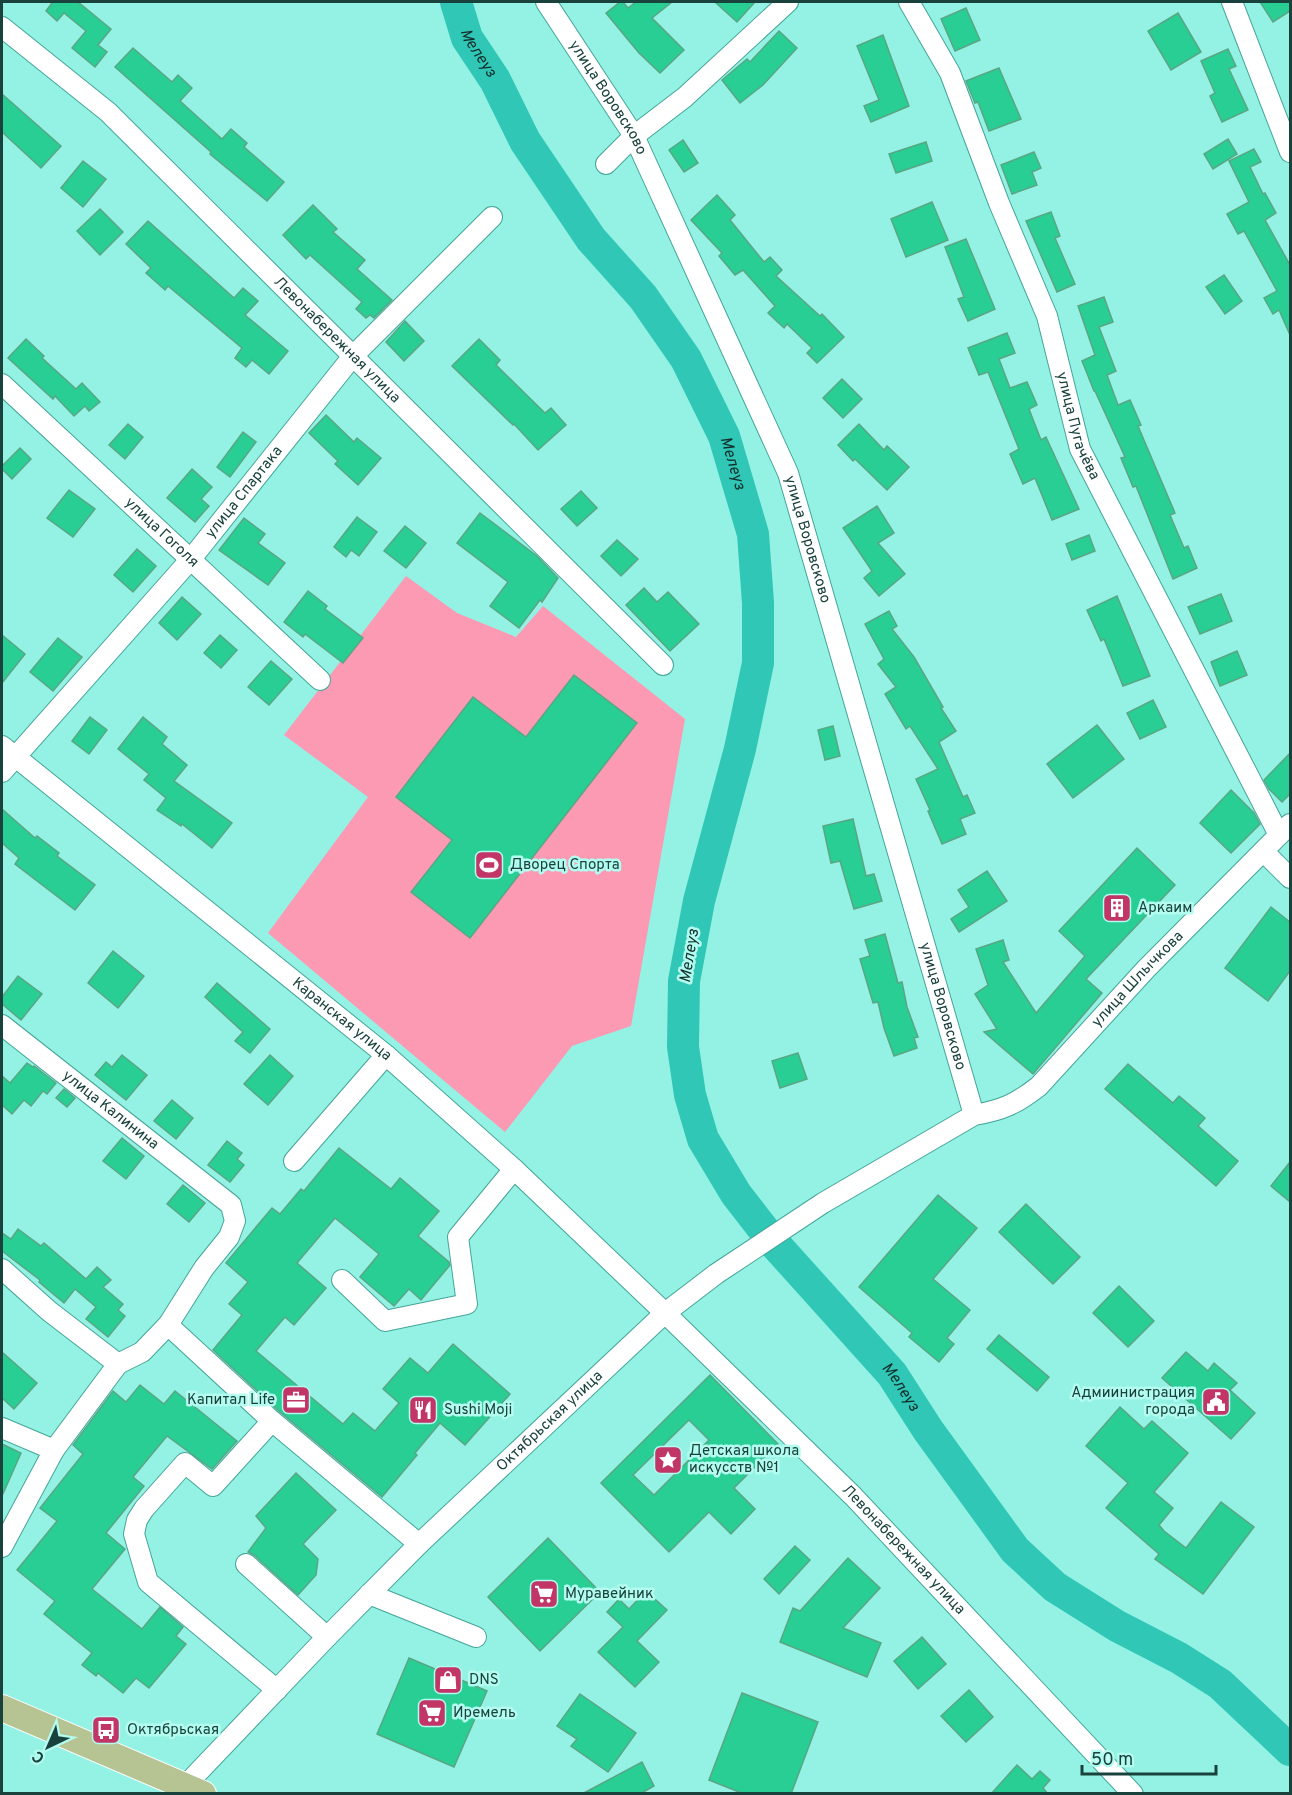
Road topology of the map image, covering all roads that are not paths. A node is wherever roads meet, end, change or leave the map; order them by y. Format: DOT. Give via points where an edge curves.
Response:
graph roads {
  1 [pos="546,2"];
  2 [pos="788,2"];
  3 [pos="909,2"];
  4 [pos="1232,2"];
  5 [pos="2,27"];
  6 [pos="633,136"];
  7 [pos="1290,152"];
  8 [pos="606,164"];
  9 [pos="492,217"];
  10 [pos="353,356"];
  11 [pos="2,384"];
  12 [pos="191,559"];
  13 [pos="663,665"];
  14 [pos="320,680"];
  15 [pos="8,752"];
  16 [pos="2,772"];
  17 [pos="1285,830"];
  18 [pos="1264,852"];
  19 [pos="1290,878"];
  20 [pos="2,1025"];
  21 [pos="386,1055"];
  22 [pos="974,1115"];
  23 [pos="294,1161"];
  24 [pos="514,1169"];
  25 [pos="2,1269"];
  26 [pos="342,1280"];
  27 [pos="665,1312"];
  28 [pos="168,1325"];
  29 [pos="118,1364"];
  30 [pos="272,1421"];
  31 [pos="2,1428"];
  32 [pos="54,1450"];
  33 [pos="418,1544"];
  34 [pos="2,1547"];
  35 [pos="246,1564"];
  36 [pos="369,1594"];
  37 [pos="327,1637"];
  38 [pos="476,1637"];
  39 [pos="277,1690"];
  40 [pos="2,1708"];
  41 [pos="189,1791"];
  42 [pos="1133,1794"];
  1 -- 6 [label="street, улица Воровсково"];
  2 -- 6 [label="street" via="685,97"];
  3 -- 17 [label="street, улица Пугачёва" via="950,72 1047,316 1080,449"];
  4 -- 7 [label="street"];
  5 -- 10 [label="street, Левонабережная улица" via="108,112"];
  6 -- 8 [label="street"];
  6 -- 22 [label="street, улица Воровсково" via="788,473"];
  9 -- 10 [label="street, улица Спартака"];
  10 -- 12 [label="street, улица Спартака"];
  10 -- 13 [label="street, Левонабережная улица"];
  11 -- 12 [label="street, улица Гоголя"];
  12 -- 14 [label="street, улица Гоголя"];
  12 -- 15 [label="street, улица Спартака"];
  15 -- 16 [label="street, улица Спартака"];
  15 -- 21 [label="street, Каранская улица"];
  17 -- 18 [label="street, улица Шлычкова"];
  18 -- 19 [label="street"];
  18 -- 22 [label="street, улица Шлычкова" via="1146,969 1039,1086 1019,1102"];
  20 -- 28 [label="street, улица Калинина" via="231,1205 235,1221 229,1237"];
  21 -- 23 [label="street"];
  21 -- 24 [label="street, Каранская улица"];
  22 -- 27 [label="street, Октябрьская улица" via="823,1203"];
  24 -- 26 [label="street" via="458,1237 467,1304 385,1321"];
  24 -- 27 [label="street, Каранская улица"];
  25 -- 29 [label="street"];
  27 -- 33 [label="street, Октябрьская улица"];
  27 -- 42 [label="street, Левонабережная улица" via="853,1496"];
  28 -- 29 [label="street" via="142,1353"];
  28 -- 30 [label="street"];
  29 -- 32 [label="street"];
  30 -- 33 [label="street"];
  30 -- 39 [label="street" via="213,1486 185,1463 144,1509 134,1534 148,1582"];
  31 -- 32 [label="street"];
  32 -- 34 [label="street"];
  33 -- 36 [label="street, Октябрьская улица"];
  35 -- 37 [label="street"];
  36 -- 37 [label="street, Октябрьская улица"];
  36 -- 38 [label="street"];
  37 -- 39 [label="street, Октябрьская улица"];
  39 -- 41 [label="street, Октябрьская улица"];
  40 -- 41 [label="main road"];
}
